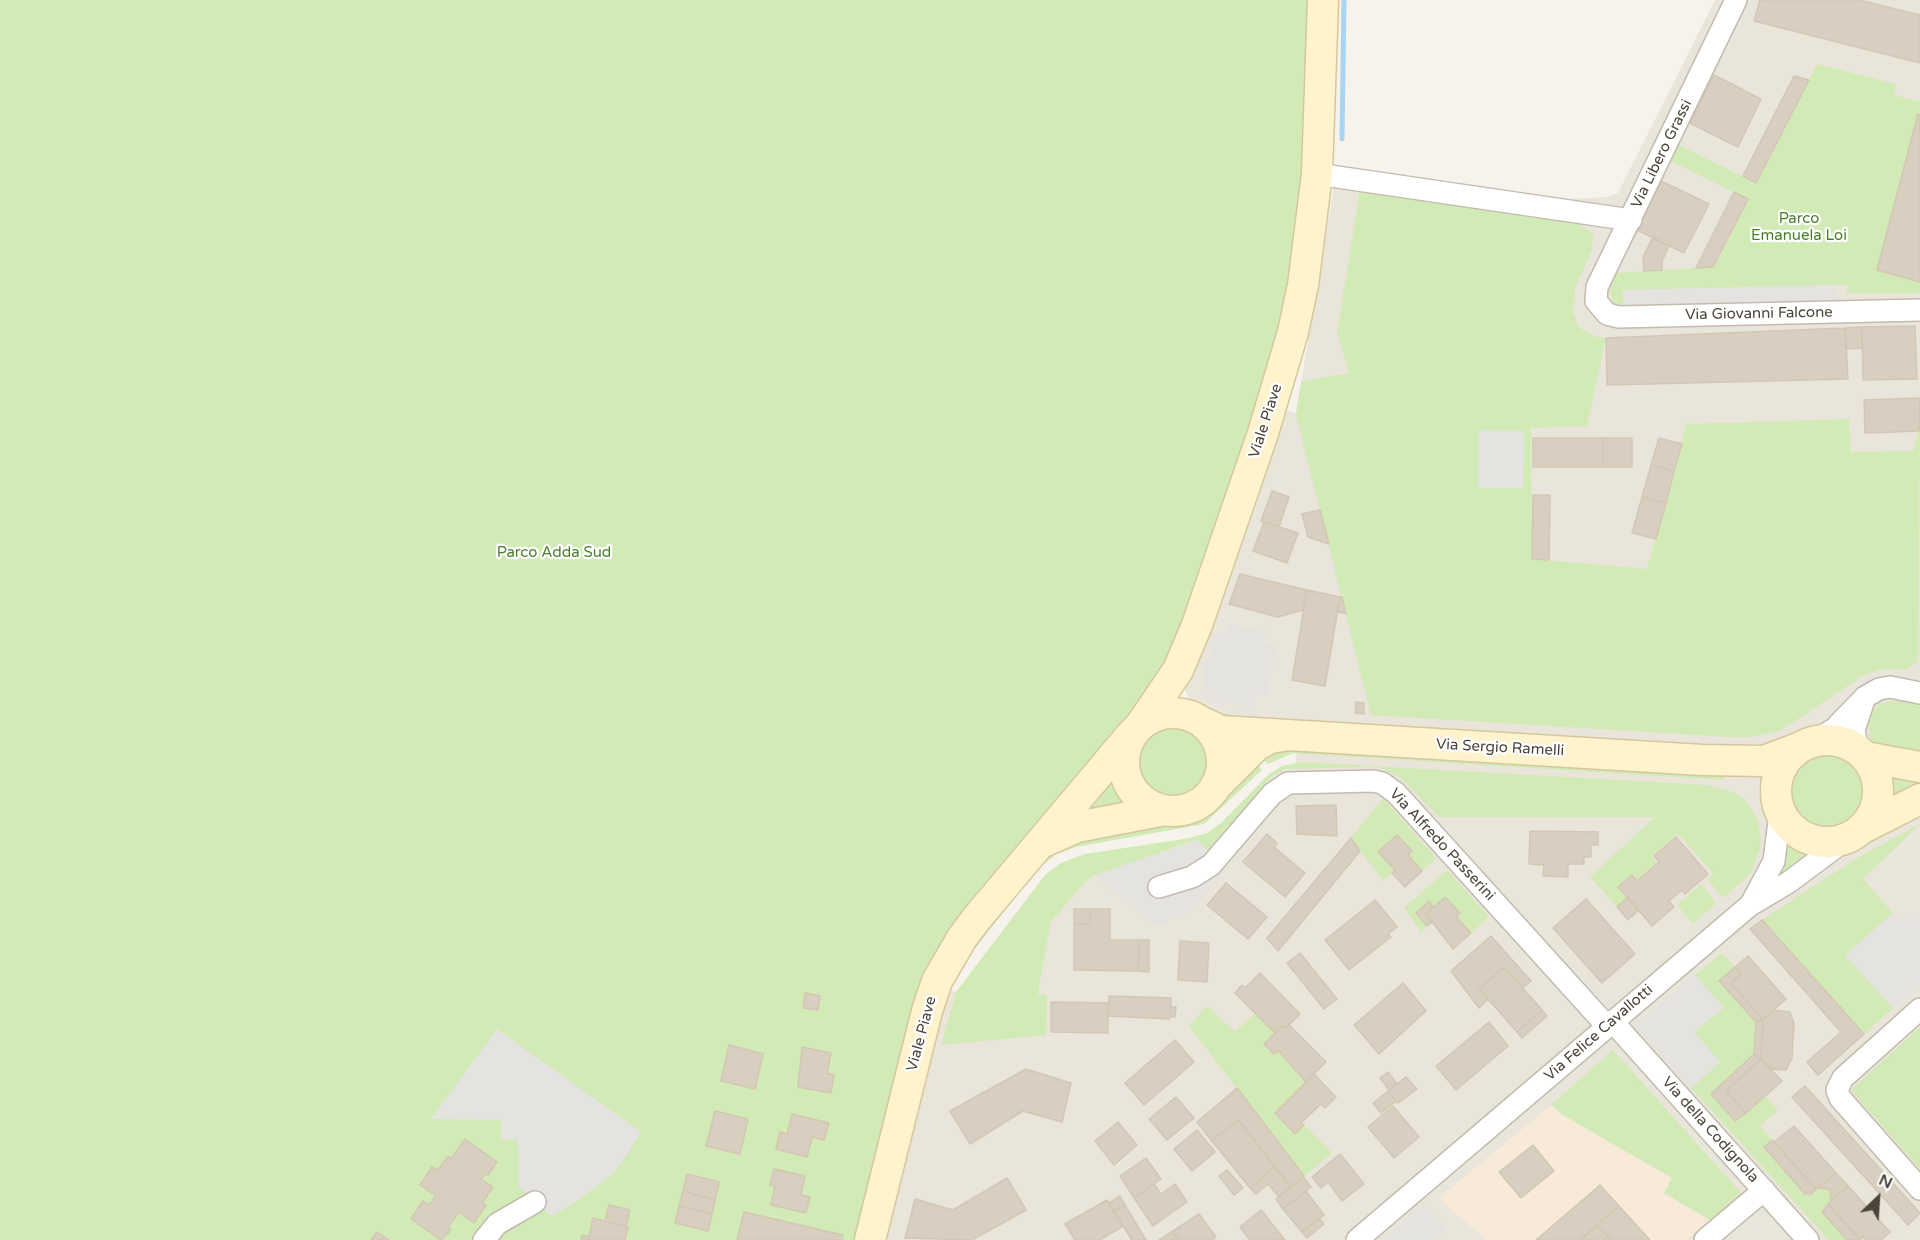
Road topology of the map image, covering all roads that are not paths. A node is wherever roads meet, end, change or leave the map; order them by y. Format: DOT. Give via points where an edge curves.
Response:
graph roads {
  1 [pos="1323,0"];
  2 [pos="1736,0"];
  3 [pos="1317,174"];
  4 [pos="1631,220"];
  5 [pos="1600,308"];
  6 [pos="1920,310"];
  7 [pos="1182,659"];
  8 [pos="1920,693"];
  9 [pos="1865,697"];
  10 [pos="1198,720"];
  11 [pos="1137,729"];
  12 [pos="1298,736"];
  13 [pos="1807,744"];
  14 [pos="1861,753"];
  15 [pos="1702,760"];
  16 [pos="1920,767"];
  17 [pos="1218,784"];
  18 [pos="1920,799"];
  19 [pos="1779,808"];
  20 [pos="1160,811"];
  21 [pos="1856,833"];
  22 [pos="1030,854"];
  23 [pos="1159,887"];
  24 [pos="1749,906"];
  25 [pos="1920,1009"];
  26 [pos="1609,1023"];
  27 [pos="1920,1189"];
  28 [pos="1764,1190"];
  29 [pos="535,1202"];
  30 [pos="484,1240"];
  31 [pos="870,1240"];
  32 [pos="1357,1240"];
  33 [pos="1705,1240"];
  34 [pos="1808,1240"];
  1 -- 3 [label="street, Viale Piave"];
  2 -- 4 [label="street, Via Libero Grassi"];
  3 -- 4 [label="street"];
  3 -- 7 [label="street, Viale Piave" via="1305,274 1293,332 1263,433"];
  4 -- 5 [label="street, Via Libero Grassi" via="1597,287"];
  5 -- 6 [label="street, Via Giovanni Falcone" via="1619,317"];
  7 -- 10 [label="street, Viale Piave" via="1181,690"];
  7 -- 11 [label="street, Viale Piave"];
  8 -- 9 [label="street" via="1890,687"];
  9 -- 13 [label="street" via="1834,729"];
  9 -- 14 [label="street" via="1854,730"];
  10 -- 11 [label="street" via="1167,713"];
  10 -- 12 [label="street, Via Sergio Ramelli" via="1221,731"];
  10 -- 17 [label="street, Viale Piave" via="1214,734 1221,750"];
  11 -- 20 [label="street, Viale Piave" via="1125,749 1126,780 1134,794"];
  11 -- 22 [label="street, Viale Piave"];
  12 -- 15 [label="street, Via Sergio Ramelli"];
  12 -- 17 [label="street, Via Sergio Ramelli" via="1278,736 1262,742"];
  13 -- 14 [label="street" via="1834,740"];
  13 -- 15 [label="street, Via Sergio Ramelli" via="1764,761"];
  13 -- 19 [label="street" via="1783,765 1778,775"];
  14 -- 16 [label="street"];
  14 -- 21 [label="street, Via Felice Cavallotti" via="1872,766 1878,790 1876,808"];
  15 -- 19 [label="street, Via Sergio Ramelli" via="1733,771"];
  17 -- 20 [label="street, Viale Piave" via="1194,808"];
  18 -- 21 [label="street, Via Felice Cavallotti"];
  19 -- 21 [label="street, Via Felice Cavallotti" via="1788,825 1805,837 1830,842"];
  19 -- 24 [label="street" via="1774,861"];
  20 -- 22 [label="street, Viale Piave" via="1064,831"];
  21 -- 24 [label="street, Via Felice Cavallotti"];
  22 -- 31 [label="street, Viale Piave" via="962,938 937,981"];
  23 -- 26 [label="street, Via Alfredo Passerini" via="1192,877 1211,865 1272,794 1288,783 1382,783 1396,793"];
  24 -- 26 [label="street, Via Felice Cavallotti"];
  25 -- 27 [label="street" via="1843,1078 1837,1090"];
  26 -- 28 [label="street, Via della Codignola"];
  26 -- 32 [label="street, Via Felice Cavallotti"];
  28 -- 33 [label="street"];
  28 -- 34 [label="street, Via della Codignola"];
  29 -- 30 [label="street" via="497,1224"];
}
